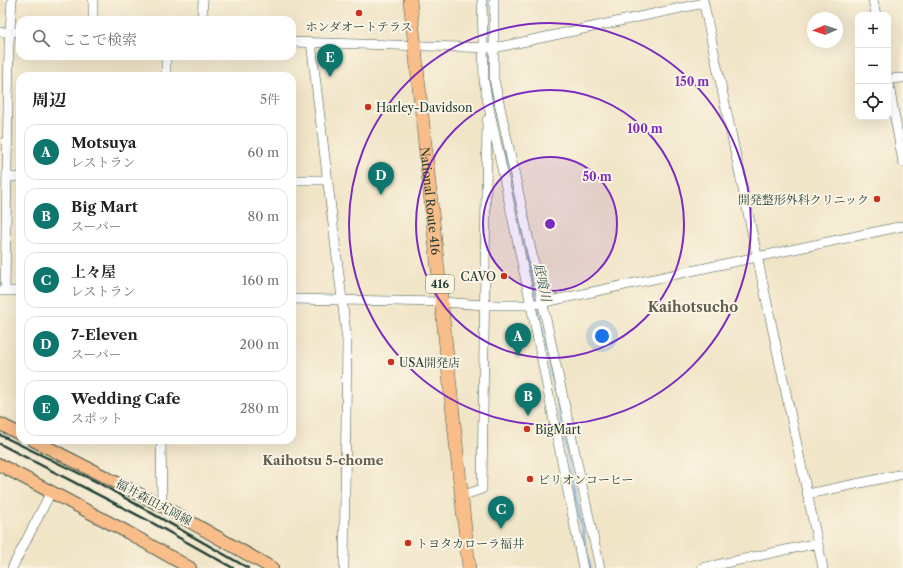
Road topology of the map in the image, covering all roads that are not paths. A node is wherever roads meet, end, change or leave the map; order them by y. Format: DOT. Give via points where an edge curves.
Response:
graph roads {
  1 [pos="12,0"];
  2 [pos="93,0"];
  3 [pos="203,0"];
  4 [pos="410,0"];
  5 [pos="482,0"];
  6 [pos="494,0"];
  7 [pos="873,0"];
  8 [pos="703,2"];
  9 [pos="875,12"];
  10 [pos="93,16"];
  11 [pos="202,16"];
  12 [pos="0,32"];
  13 [pos="10,32"];
  14 [pos="16,32"];
  15 [pos="296,42"];
  16 [pos="311,42"];
  17 [pos="414,46"];
  18 [pos="483,48"];
  19 [pos="494,48"];
  20 [pos="166,60"];
  21 [pos="166,72"];
  22 [pos="903,78"];
  23 [pos="891,80"];
  24 [pos="889,84"];
  25 [pos="4,87"];
  26 [pos="488,104"];
  27 [pos="903,157"];
  28 [pos="903,162"];
  29 [pos="7,177"];
  30 [pos="16,177"];
  31 [pos="296,180"];
  32 [pos="327,180"];
  33 [pos="903,226"];
  34 [pos="757,257"];
  35 [pos="3,291"];
  36 [pos="16,291"];
  37 [pos="296,299"];
  38 [pos="342,301"];
  39 [pos="442,302"];
  40 [pos="543,302"];
  41 [pos="485,305"];
  42 [pos="531,305"];
  43 [pos="0,424"];
  44 [pos="16,432"];
  45 [pos="41,444"];
  46 [pos="161,444"];
  47 [pos="0,465"];
  48 [pos="903,474"];
  49 [pos="51,492"];
  50 [pos="808,494"];
  51 [pos="461,496"];
  52 [pos="162,506"];
  53 [pos="818,543"];
  54 [pos="12,568"];
  55 [pos="190,568"];
  56 [pos="272,568"];
  57 [pos="344,568"];
  58 [pos="469,568"];
  59 [pos="583,568"];
  60 [pos="600,568"];
  61 [pos="702,568"];
  62 [pos="823,568"];
  1 -- 13 [label="street"];
  2 -- 10 [label="street"];
  3 -- 11 [label="street"];
  4 -- 17 [label="highway, National Route 416 / 416"];
  5 -- 18 [label="street"];
  6 -- 19 [label="street"];
  7 -- 9 [label="street"];
  8 -- 19 [label="street"];
  8 -- 34 [label="street"];
  12 -- 13 [label="street"];
  13 -- 14 [label="street"];
  13 -- 25 [label="street"];
  15 -- 16 [label="street"];
  16 -- 17 [label="street"];
  16 -- 32 [label="street"];
  17 -- 18 [label="street"];
  17 -- 39 [label="highway, National Route 416 / 416"];
  18 -- 19 [label="street"];
  18 -- 26 [label="street"];
  19 -- 40 [label="street" via="494,79"];
  20 -- 21 [label="street"];
  22 -- 23 [label="street"];
  24 -- 27 [label="street"];
  25 -- 29 [label="street"];
  26 -- 41 [label="street"];
  26 -- 42 [label="street"];
  27 -- 28 [label="street"];
  29 -- 30 [label="street"];
  29 -- 35 [label="street"];
  31 -- 32 [label="street"];
  32 -- 38 [label="street"];
  33 -- 34 [label="street"];
  34 -- 40 [label="street"];
  34 -- 50 [label="street"];
  35 -- 36 [label="street"];
  37 -- 38 [label="street"];
  38 -- 39 [label="street"];
  38 -- 57 [label="street" via="347,341"];
  39 -- 41 [label="street"];
  39 -- 51 [label="highway, National Route 416 / 416"];
  40 -- 42 [label="street"];
  40 -- 60 [label="street"];
  41 -- 42 [label="street"];
  41 -- 51 [label="street" via="482,489"];
  42 -- 59 [label="street"];
  43 -- 44 [label="main road"];
  45 -- 52 [label="main road, 福井森田丸岡線"];
  46 -- 52 [label="street"];
  47 -- 49 [label="main road"];
  48 -- 50 [label="street"];
  49 -- 54 [label="street"];
  49 -- 55 [label="main road"];
  50 -- 53 [label="street"];
  51 -- 58 [label="highway, National Route 416 / 416"];
  52 -- 56 [label="main road, 福井森田丸岡線"];
  53 -- 61 [label="street"];
  53 -- 62 [label="street"];
}
